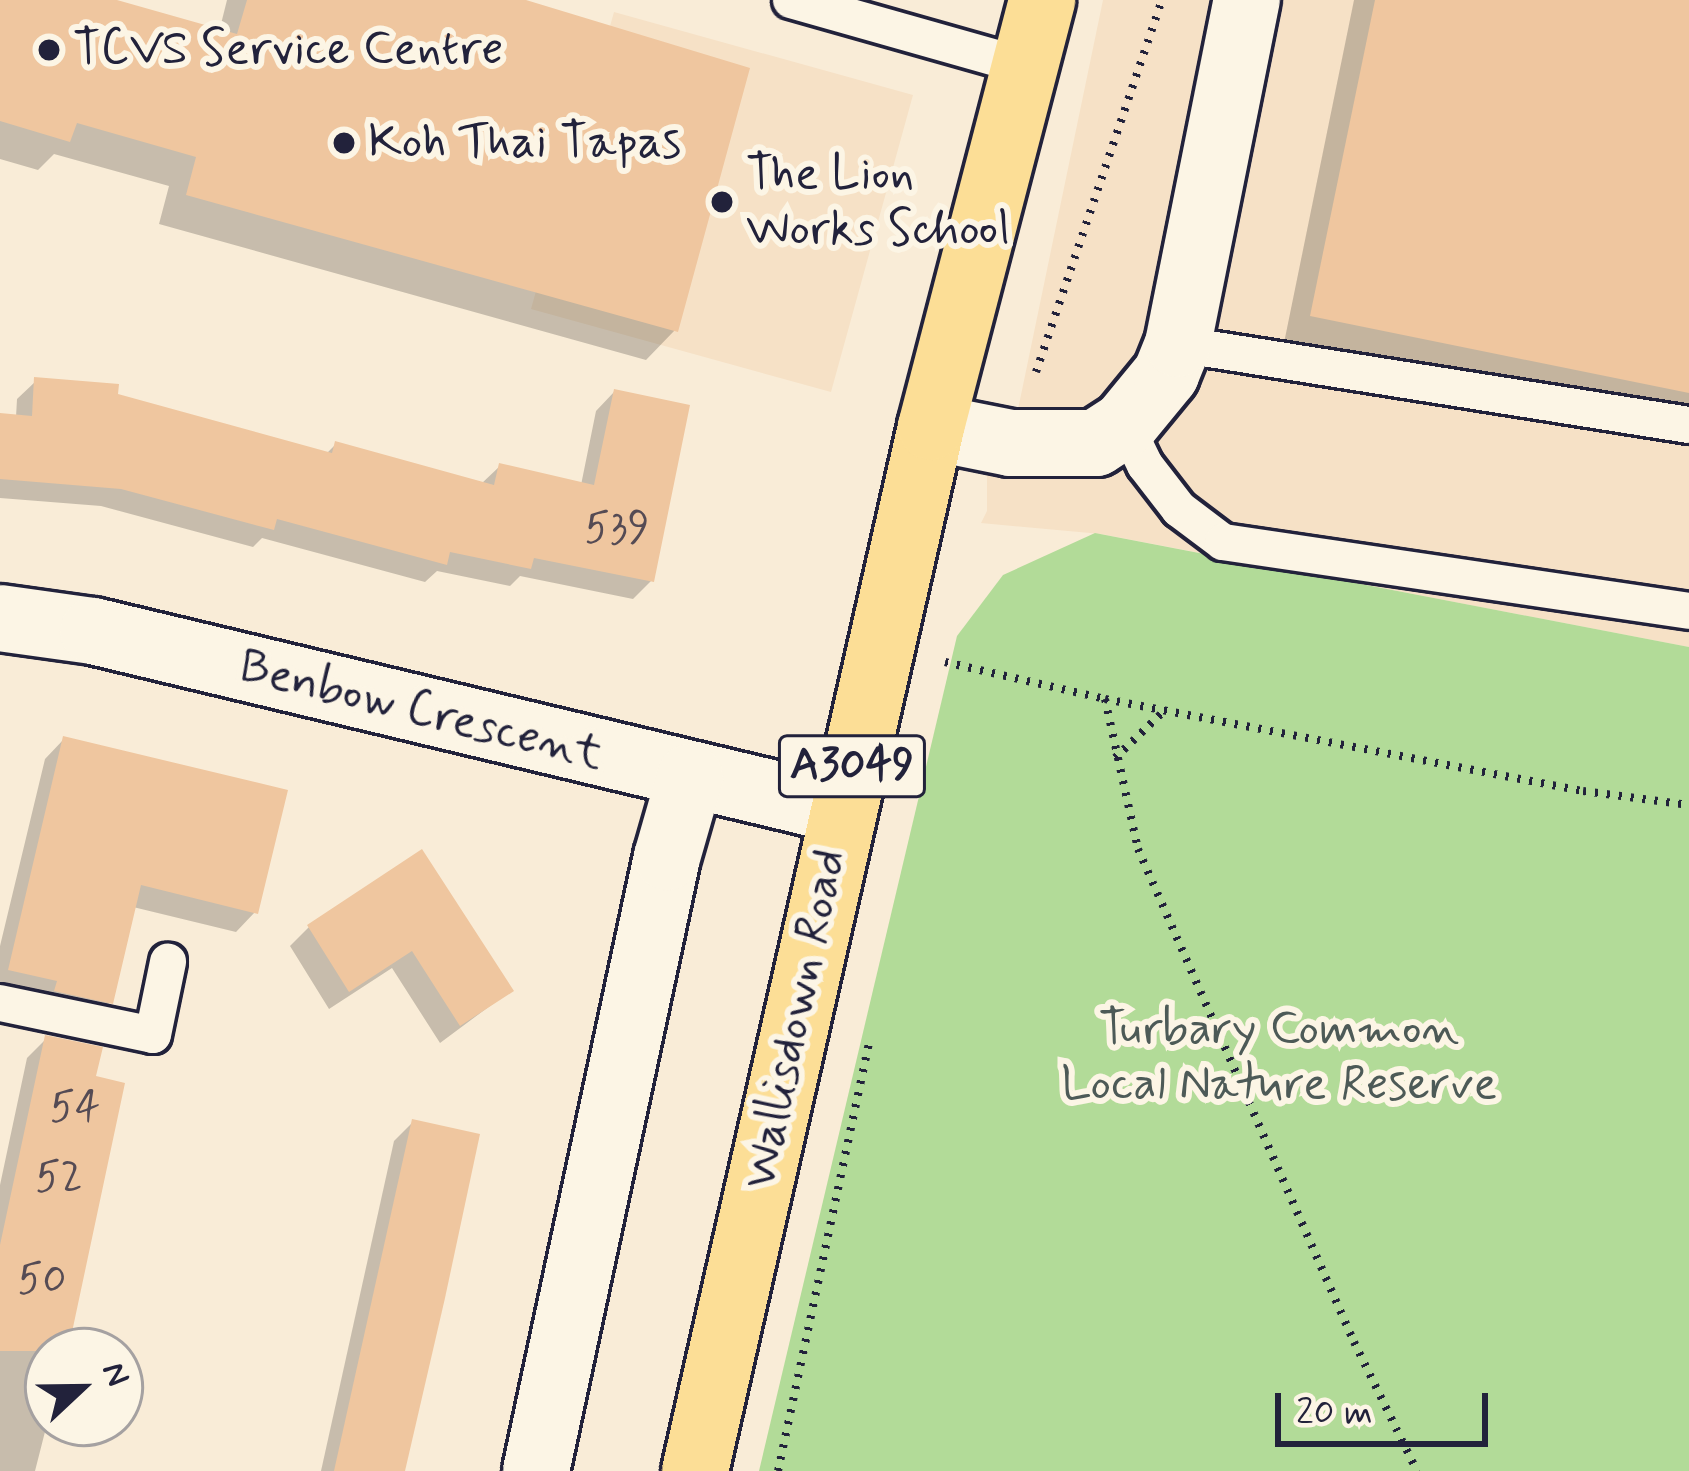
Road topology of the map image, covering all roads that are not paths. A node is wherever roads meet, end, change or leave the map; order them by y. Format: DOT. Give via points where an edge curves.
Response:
graph roads {
  1 [pos="791,0"];
  2 [pos="1042,0"];
  3 [pos="1247,0"];
  4 [pos="1027,67"];
  5 [pos="1178,344"];
  6 [pos="1125,424"];
  7 [pos="1689,425"];
  8 [pos="931,427"];
  9 [pos="1689,611"];
  10 [pos="0,618"];
  11 [pos="690,777"];
  12 [pos="842,810"];
  13 [pos="168,962"];
  14 [pos="0,1003"];
  15 [pos="536,1471"];
  16 [pos="695,1471"];
  1 -- 4 [label="lane"];
  2 -- 4 [label="main road, Wallisdown Road / A3049"];
  3 -- 5 [label="street"];
  4 -- 8 [label="main road, Wallisdown Road / A3049"];
  5 -- 6 [label="street" via="1166,374"];
  5 -- 7 [label="lane"];
  6 -- 8 [label="street" via="1096,443 1010,443"];
  6 -- 9 [label="lane" via="1179,509 1223,542"];
  8 -- 12 [label="main road, Wallisdown Road / A3049"];
  10 -- 11 [label="street, Benbow Crescent" via="93,631"];
  11 -- 12 [label="street, Benbow Crescent"];
  11 -- 15 [label="street"];
  12 -- 16 [label="main road, Wallisdown Road / A3049"];
  13 -- 14 [label="lane" via="153,1035"];
}
